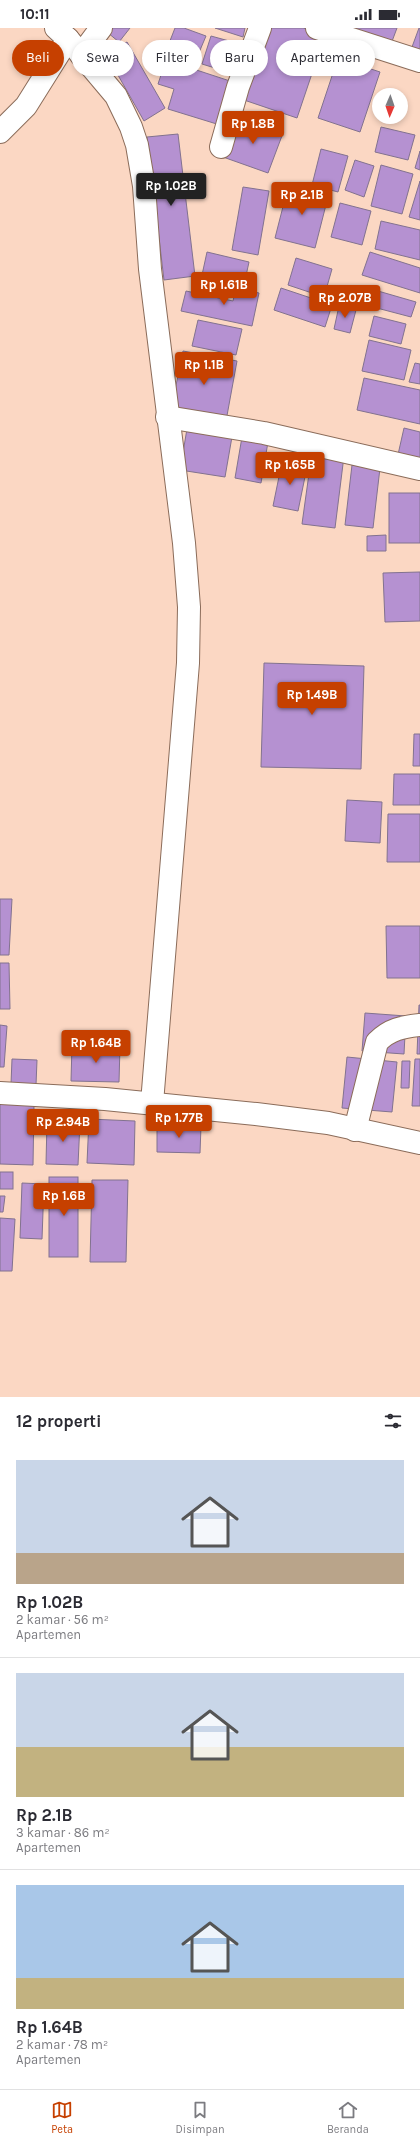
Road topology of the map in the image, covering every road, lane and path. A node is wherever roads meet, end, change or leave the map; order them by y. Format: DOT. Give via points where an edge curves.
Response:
graph roads {
  1 [pos="101,28"];
  2 [pos="260,28"];
  3 [pos="317,28"];
  4 [pos="68,41"];
  5 [pos="420,61"];
  6 [pos="0,132"];
  7 [pos="221,147"];
  8 [pos="167,417"];
  9 [pos="420,469"];
  10 [pos="420,1024"];
  11 [pos="0,1093"];
  12 [pos="152,1103"];
  13 [pos="355,1130"];
  14 [pos="420,1143"];
  1 -- 4 [label="street"];
  2 -- 7 [label="street" via="238,87"];
  3 -- 5 [label="street"];
  4 -- 6 [label="street" via="26,106"];
  4 -- 8 [label="street" via="116,96 137,145 145,191 150,269"];
  8 -- 9 [label="street" via="264,433"];
  8 -- 12 [label="street" via="184,543 189,630"];
  10 -- 13 [label="street" via="398,1027 386,1033 377,1042"];
  11 -- 12 [label="street"];
  12 -- 13 [label="street" via="328,1123"];
  13 -- 14 [label="street"];
}
